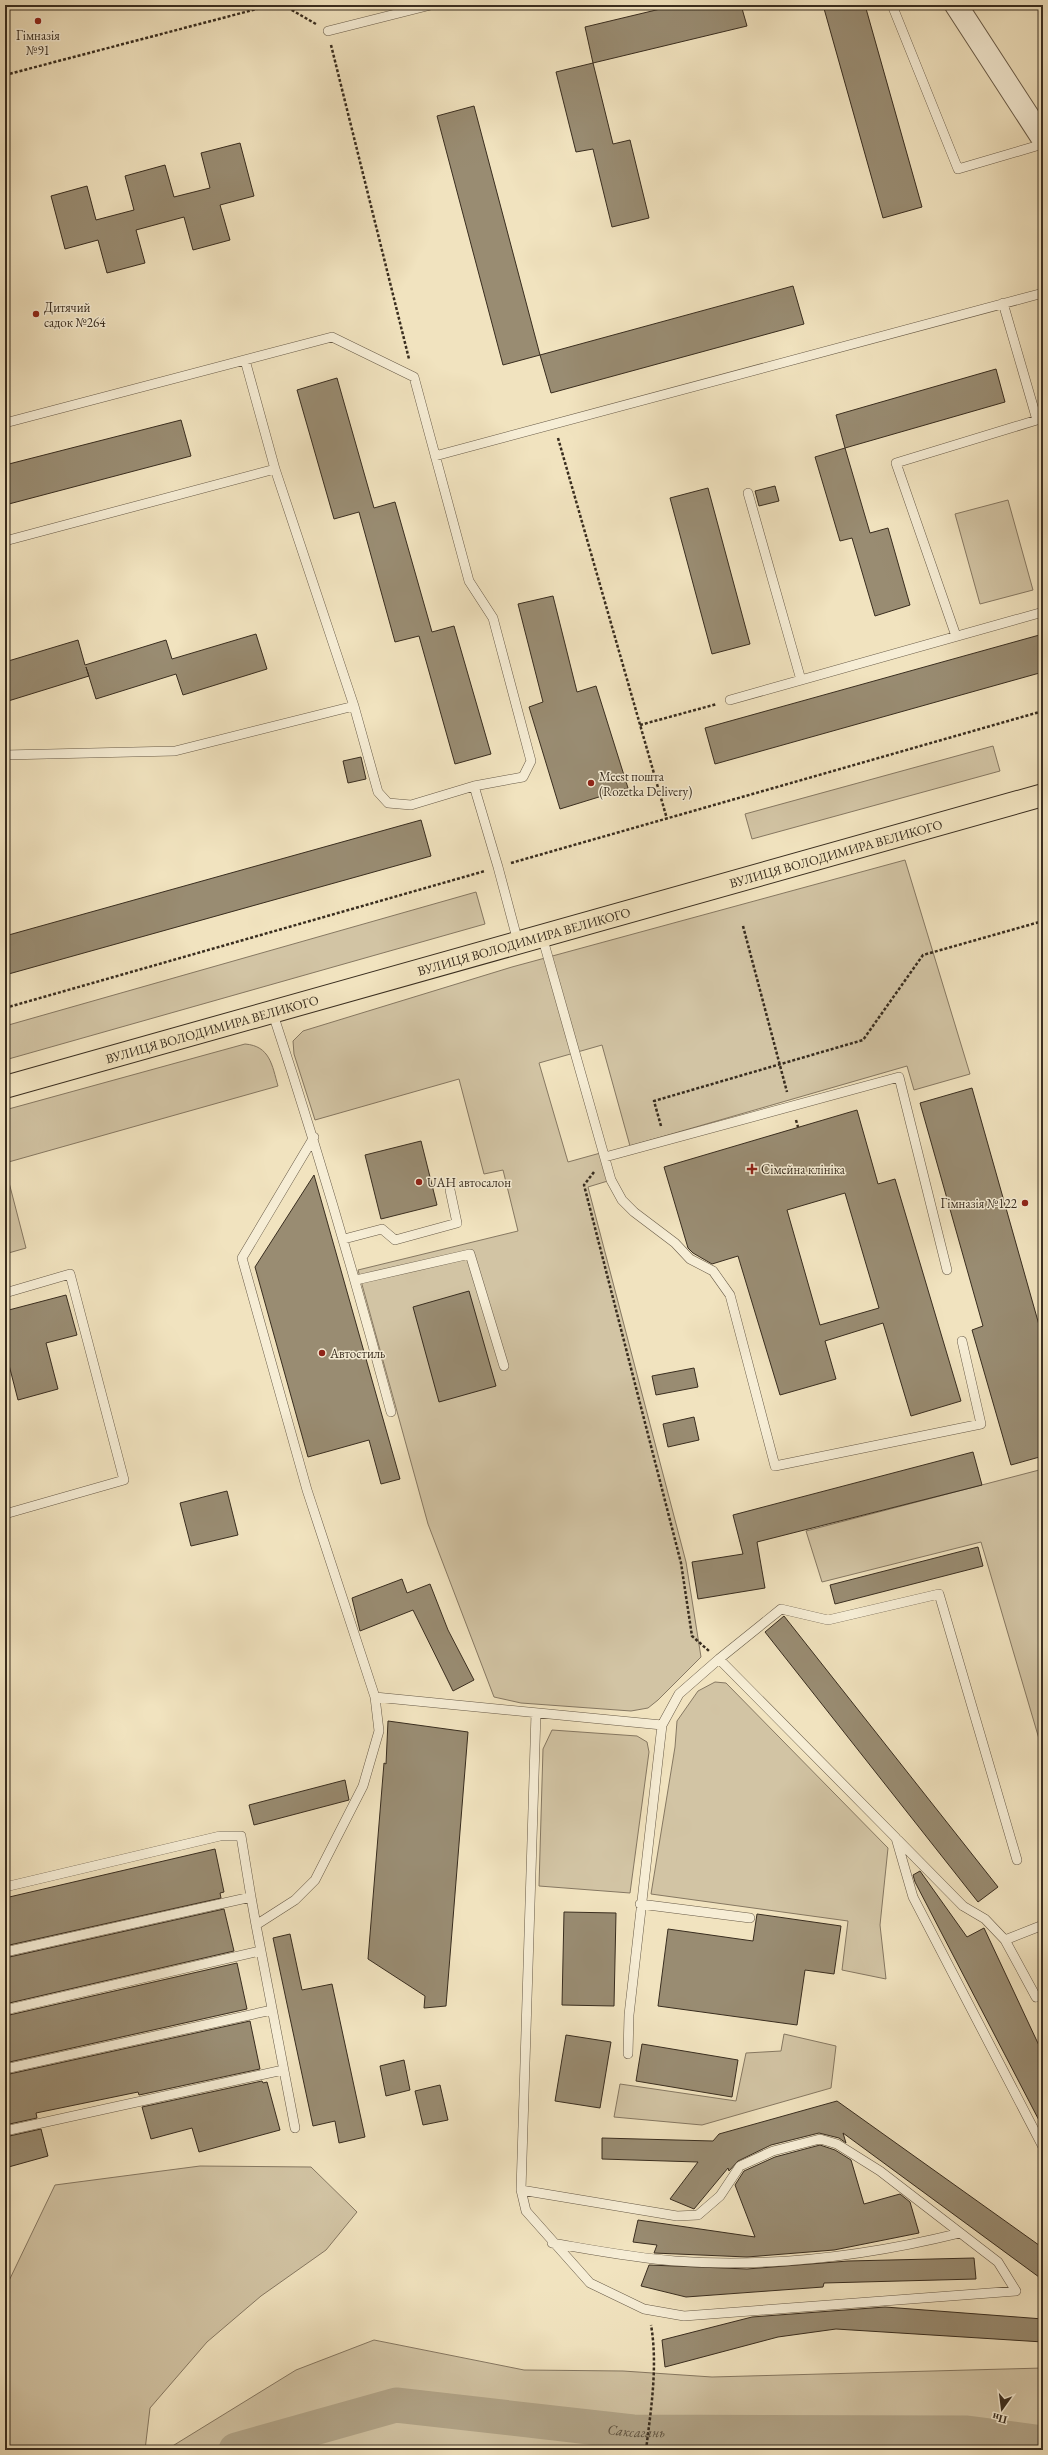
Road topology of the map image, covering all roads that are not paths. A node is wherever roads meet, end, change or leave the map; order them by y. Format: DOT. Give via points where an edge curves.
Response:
graph roads {
  1 [pos="431,5"];
  2 [pos="892,5"];
  3 [pos="956,5"];
  4 [pos="328,31"];
  5 [pos="1040,129"];
  6 [pos="1043,144"];
  7 [pos="1043,293"];
  8 [pos="1003,302"];
  9 [pos="245,360"];
  10 [pos="5,423"];
  11 [pos="435,456"];
  12 [pos="275,469"];
  13 [pos="748,493"];
  14 [pos="5,541"];
  15 [pos="1043,612"];
  16 [pos="956,636"];
  17 [pos="800,680"];
  18 [pos="730,700"];
  19 [pos="354,706"];
  20 [pos="5,755"];
  21 [pos="474,786"];
  22 [pos="1043,796"];
  23 [pos="542,936"];
  24 [pos="518,942"];
  25 [pos="272,1011"];
  26 [pos="5,1087"];
  27 [pos="314,1137"];
  28 [pos="605,1157"];
  29 [pos="450,1190"];
  30 [pos="344,1239"];
  31 [pos="947,1270"];
  32 [pos="356,1280"];
  33 [pos="5,1293"];
  34 [pos="962,1341"];
  35 [pos="504,1366"];
  36 [pos="391,1412"];
  37 [pos="5,1514"];
  38 [pos="719,1660"];
  39 [pos="374,1697"];
  40 [pos="536,1713"];
  41 [pos="662,1725"];
  42 [pos="896,1838"];
  43 [pos="1017,1860"];
  44 [pos="5,1887"];
  45 [pos="251,1897"];
  46 [pos="640,1904"];
  47 [pos="750,1918"];
  48 [pos="256,1925"];
  49 [pos="1043,1925"];
  50 [pos="1005,1940"];
  51 [pos="260,1951"];
  52 [pos="5,1952"];
  53 [pos="1043,1994"];
  54 [pos="5,2010"];
  55 [pos="272,2010"];
  56 [pos="628,2054"];
  57 [pos="5,2069"];
  58 [pos="283,2070"];
  59 [pos="295,2128"];
  60 [pos="5,2131"];
  61 [pos="1043,2148"];
  62 [pos="521,2190"];
  63 [pos="960,2233"];
  64 [pos="552,2243"];
  1 -- 4 [label="lane"];
  2 -- 6 [label="lane" via="958,169"];
  3 -- 5 [label="street"];
  7 -- 8 [label="lane"];
  8 -- 11 [label="lane"];
  8 -- 16 [label="lane" via="1037,420 896,463"];
  9 -- 10 [label="lane"];
  9 -- 11 [label="lane" via="332,337 414,377"];
  9 -- 12 [label="lane"];
  11 -- 21 [label="lane" via="469,581 493,618 531,761 523,777"];
  12 -- 14 [label="lane"];
  12 -- 19 [label="lane"];
  13 -- 17 [label="lane"];
  15 -- 16 [label="lane"];
  16 -- 17 [label="lane"];
  17 -- 18 [label="lane"];
  19 -- 20 [label="lane" via="175,752"];
  19 -- 21 [label="lane" via="378,792 388,803 411,805"];
  21 -- 24 [label="lane"];
  22 -- 23 [label="main road, ВУЛИЦЯ ВОЛОДИМИРА ВЕЛИКОГО"];
  23 -- 24 [label="main road, ВУЛИЦЯ ВОЛОДИМИРА ВЕЛИКОГО"];
  23 -- 28 [label="lane"];
  24 -- 25 [label="main road, ВУЛИЦЯ ВОЛОДИМИРА ВЕЛИКОГО"];
  25 -- 26 [label="main road, ВУЛИЦЯ ВОЛОДИМИРА ВЕЛИКОГО"];
  25 -- 27 [label="lane"];
  27 -- 30 [label="lane"];
  27 -- 39 [label="lane" via="242,1258 307,1490"];
  28 -- 31 [label="lane" via="899,1077"];
  28 -- 34 [label="lane" via="611,1180 622,1200 651,1227 675,1243 690,1259 713,1271 730,1295 775,1466 981,1424"];
  29 -- 30 [label="lane" via="458,1223 395,1240 382,1229"];
  30 -- 32 [label="lane"];
  32 -- 35 [label="lane" via="470,1254"];
  32 -- 36 [label="lane"];
  33 -- 37 [label="lane" via="70,1274 124,1480"];
  38 -- 41 [label="lane" via="678,1694"];
  38 -- 42 [label="lane"];
  38 -- 43 [label="lane" via="781,1609 828,1620 939,1594"];
  39 -- 40 [label="lane"];
  39 -- 48 [label="lane" via="379,1731 363,1786 315,1880 295,1900"];
  40 -- 41 [label="lane"];
  40 -- 62 [label="lane"];
  41 -- 46 [label="lane"];
  42 -- 50 [label="lane" via="963,1906 985,1919"];
  42 -- 61 [label="lane" via="913,1897"];
  44 -- 45 [label="lane" via="220,1836 241,1836"];
  45 -- 48 [label="lane"];
  45 -- 52 [label="lane"];
  46 -- 47 [label="lane"];
  46 -- 56 [label="lane" via="629,2015"];
  48 -- 51 [label="lane"];
  49 -- 50 [label="lane"];
  50 -- 53 [label="lane" via="1036,1997"];
  51 -- 54 [label="lane"];
  51 -- 55 [label="lane"];
  55 -- 57 [label="lane"];
  55 -- 58 [label="lane"];
  58 -- 59 [label="lane"];
  58 -- 60 [label="lane"];
  62 -- 63 [label="lane" via="677,2216 698,2215 720,2196 740,2166 773,2151 820,2140 837,2144 880,2171"];
  62 -- 64 [label="lane" via="526,2211"];
  63 -- 64 [label="lane" via="899,2248 793,2261 675,2261"];
  63 -- 64 [label="lane" via="998,2262 1016,2291 684,2316 644,2309 590,2283"];
}
